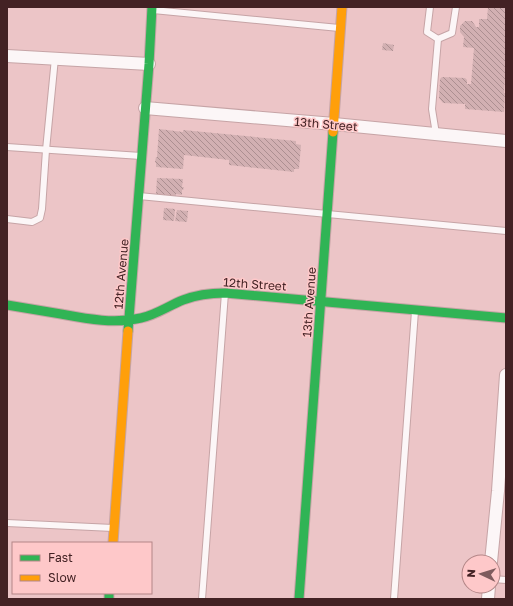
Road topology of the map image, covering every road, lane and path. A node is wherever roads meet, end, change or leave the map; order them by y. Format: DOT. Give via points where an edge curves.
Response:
graph roads {
  1 [pos="342,7"];
  2 [pos="430,7"];
  3 [pos="456,7"];
  4 [pos="152,9"];
  5 [pos="341,28"];
  6 [pos="438,39"];
  7 [pos="7,56"];
  8 [pos="55,58"];
  9 [pos="149,64"];
  10 [pos="145,108"];
  11 [pos="334,124"];
  12 [pos="436,134"];
  13 [pos="506,141"];
  14 [pos="7,147"];
  15 [pos="46,150"];
  16 [pos="142,156"];
  17 [pos="138,196"];
  18 [pos="327,214"];
  19 [pos="7,219"];
  20 [pos="506,231"];
  21 [pos="225,293"];
  22 [pos="321,302"];
  23 [pos="7,305"];
  24 [pos="415,310"];
  25 [pos="506,318"];
  26 [pos="128,321"];
  27 [pos="506,376"];
  28 [pos="505,406"];
  29 [pos="502,491"];
  30 [pos="7,523"];
  31 [pos="114,528"];
  32 [pos="113,542"];
  33 [pos="492,554"];
  34 [pos="202,599"];
  35 [pos="299,599"];
  36 [pos="394,599"];
  1 -- 5 [label="street, 13th Avenue"];
  2 -- 6 [label="lane" via="427,32"];
  3 -- 6 [label="lane" via="452,33"];
  4 -- 5 [label="lane"];
  4 -- 9 [label="street, 12th Avenue"];
  5 -- 11 [label="street, 13th Avenue"];
  6 -- 12 [label="lane" via="432,109"];
  7 -- 8 [label="street"];
  8 -- 9 [label="street"];
  8 -- 15 [label="lane"];
  9 -- 10 [label="street, 12th Avenue"];
  10 -- 11 [label="street, 13th Street"];
  10 -- 16 [label="street, 12th Avenue"];
  11 -- 12 [label="street, 13th Street"];
  11 -- 18 [label="street, 13th Avenue"];
  12 -- 13 [label="street, 13th Street"];
  14 -- 15 [label="lane"];
  15 -- 16 [label="lane"];
  15 -- 19 [label="lane" via="40,218 32,222"];
  16 -- 17 [label="street, 12th Avenue"];
  17 -- 18 [label="lane"];
  17 -- 26 [label="street, 12th Avenue"];
  18 -- 20 [label="lane"];
  18 -- 22 [label="street, 13th Avenue"];
  21 -- 22 [label="street, 12th Street"];
  21 -- 26 [label="street, 12th Street" via="190,298 156,314"];
  21 -- 34 [label="lane"];
  22 -- 24 [label="street, 12th Street"];
  22 -- 35 [label="street, 13th Avenue"];
  23 -- 26 [label="street, 12th Street" via="94,320"];
  24 -- 25 [label="street, 12th Street"];
  24 -- 36 [label="lane"];
  26 -- 31 [label="street, 12th Avenue"];
  27 -- 28 [label="street"];
  28 -- 29 [label="street"];
  29 -- 33 [label="street"];
  30 -- 31 [label="lane"];
  31 -- 32 [label="street, 12th Avenue"];
}
